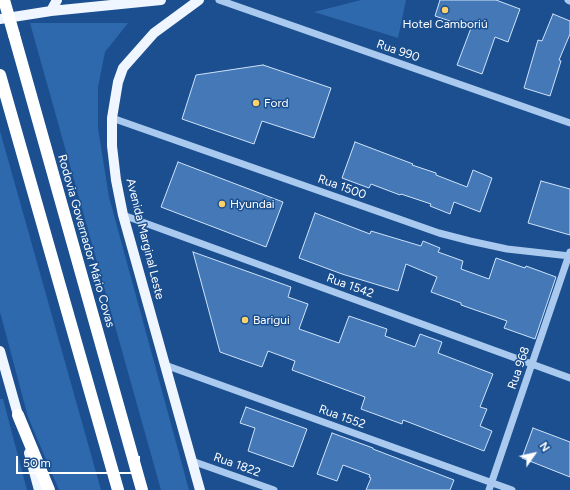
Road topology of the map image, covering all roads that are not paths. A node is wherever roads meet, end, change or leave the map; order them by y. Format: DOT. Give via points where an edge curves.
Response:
graph roads {
  1 [pos="4,0"];
  2 [pos="57,0"];
  3 [pos="162,0"];
  4 [pos="199,0"];
  5 [pos="219,0"];
  6 [pos="51,12"];
  7 [pos="0,19"];
  8 [pos="0,75"];
  9 [pos="112,118"];
  10 [pos="570,124"];
  11 [pos="123,215"];
  12 [pos="570,255"];
  13 [pos="0,351"];
  14 [pos="532,364"];
  15 [pos="165,365"];
  16 [pos="570,378"];
  17 [pos="18,415"];
  18 [pos="192,461"];
  19 [pos="492,483"];
  20 [pos="39,490"];
  21 [pos="49,490"];
  22 [pos="118,490"];
  23 [pos="142,490"];
  24 [pos="200,490"];
  25 [pos="274,490"];
  26 [pos="489,490"];
  27 [pos="512,490"];
  1 -- 23 [label="highway, Rodovia Governador Mário Covas, bridge"];
  2 -- 6 [label="main road"];
  3 -- 6 [label="main road"];
  4 -- 9 [label="main road, Avenida Marginal Leste" via="154,32 123,68"];
  5 -- 10 [label="street, Rua 990"];
  6 -- 7 [label="main road"];
  8 -- 22 [label="highway"];
  9 -- 11 [label="main road, Avenida Marginal Leste" via="112,146"];
  9 -- 12 [label="street, Rua 1500" via="439,233 507,249"];
  11 -- 14 [label="street, Rua 1542"];
  11 -- 15 [label="main road, Avenida Marginal Leste"];
  12 -- 14 [label="street, Rua 968"];
  13 -- 17 [label="main road"];
  14 -- 16 [label="street, Rua 1542"];
  14 -- 19 [label="street, Rua 968"];
  15 -- 18 [label="main road, Avenida Marginal Leste"];
  15 -- 19 [label="street, Rua 1552"];
  17 -- 20 [label="main road"];
  17 -- 21 [label="highway"];
  18 -- 24 [label="main road, Avenida Marginal Leste"];
  18 -- 25 [label="street, Rua 1822"];
  19 -- 26 [label="street, Rua 968"];
  19 -- 27 [label="street, Rua 1552"];
}
